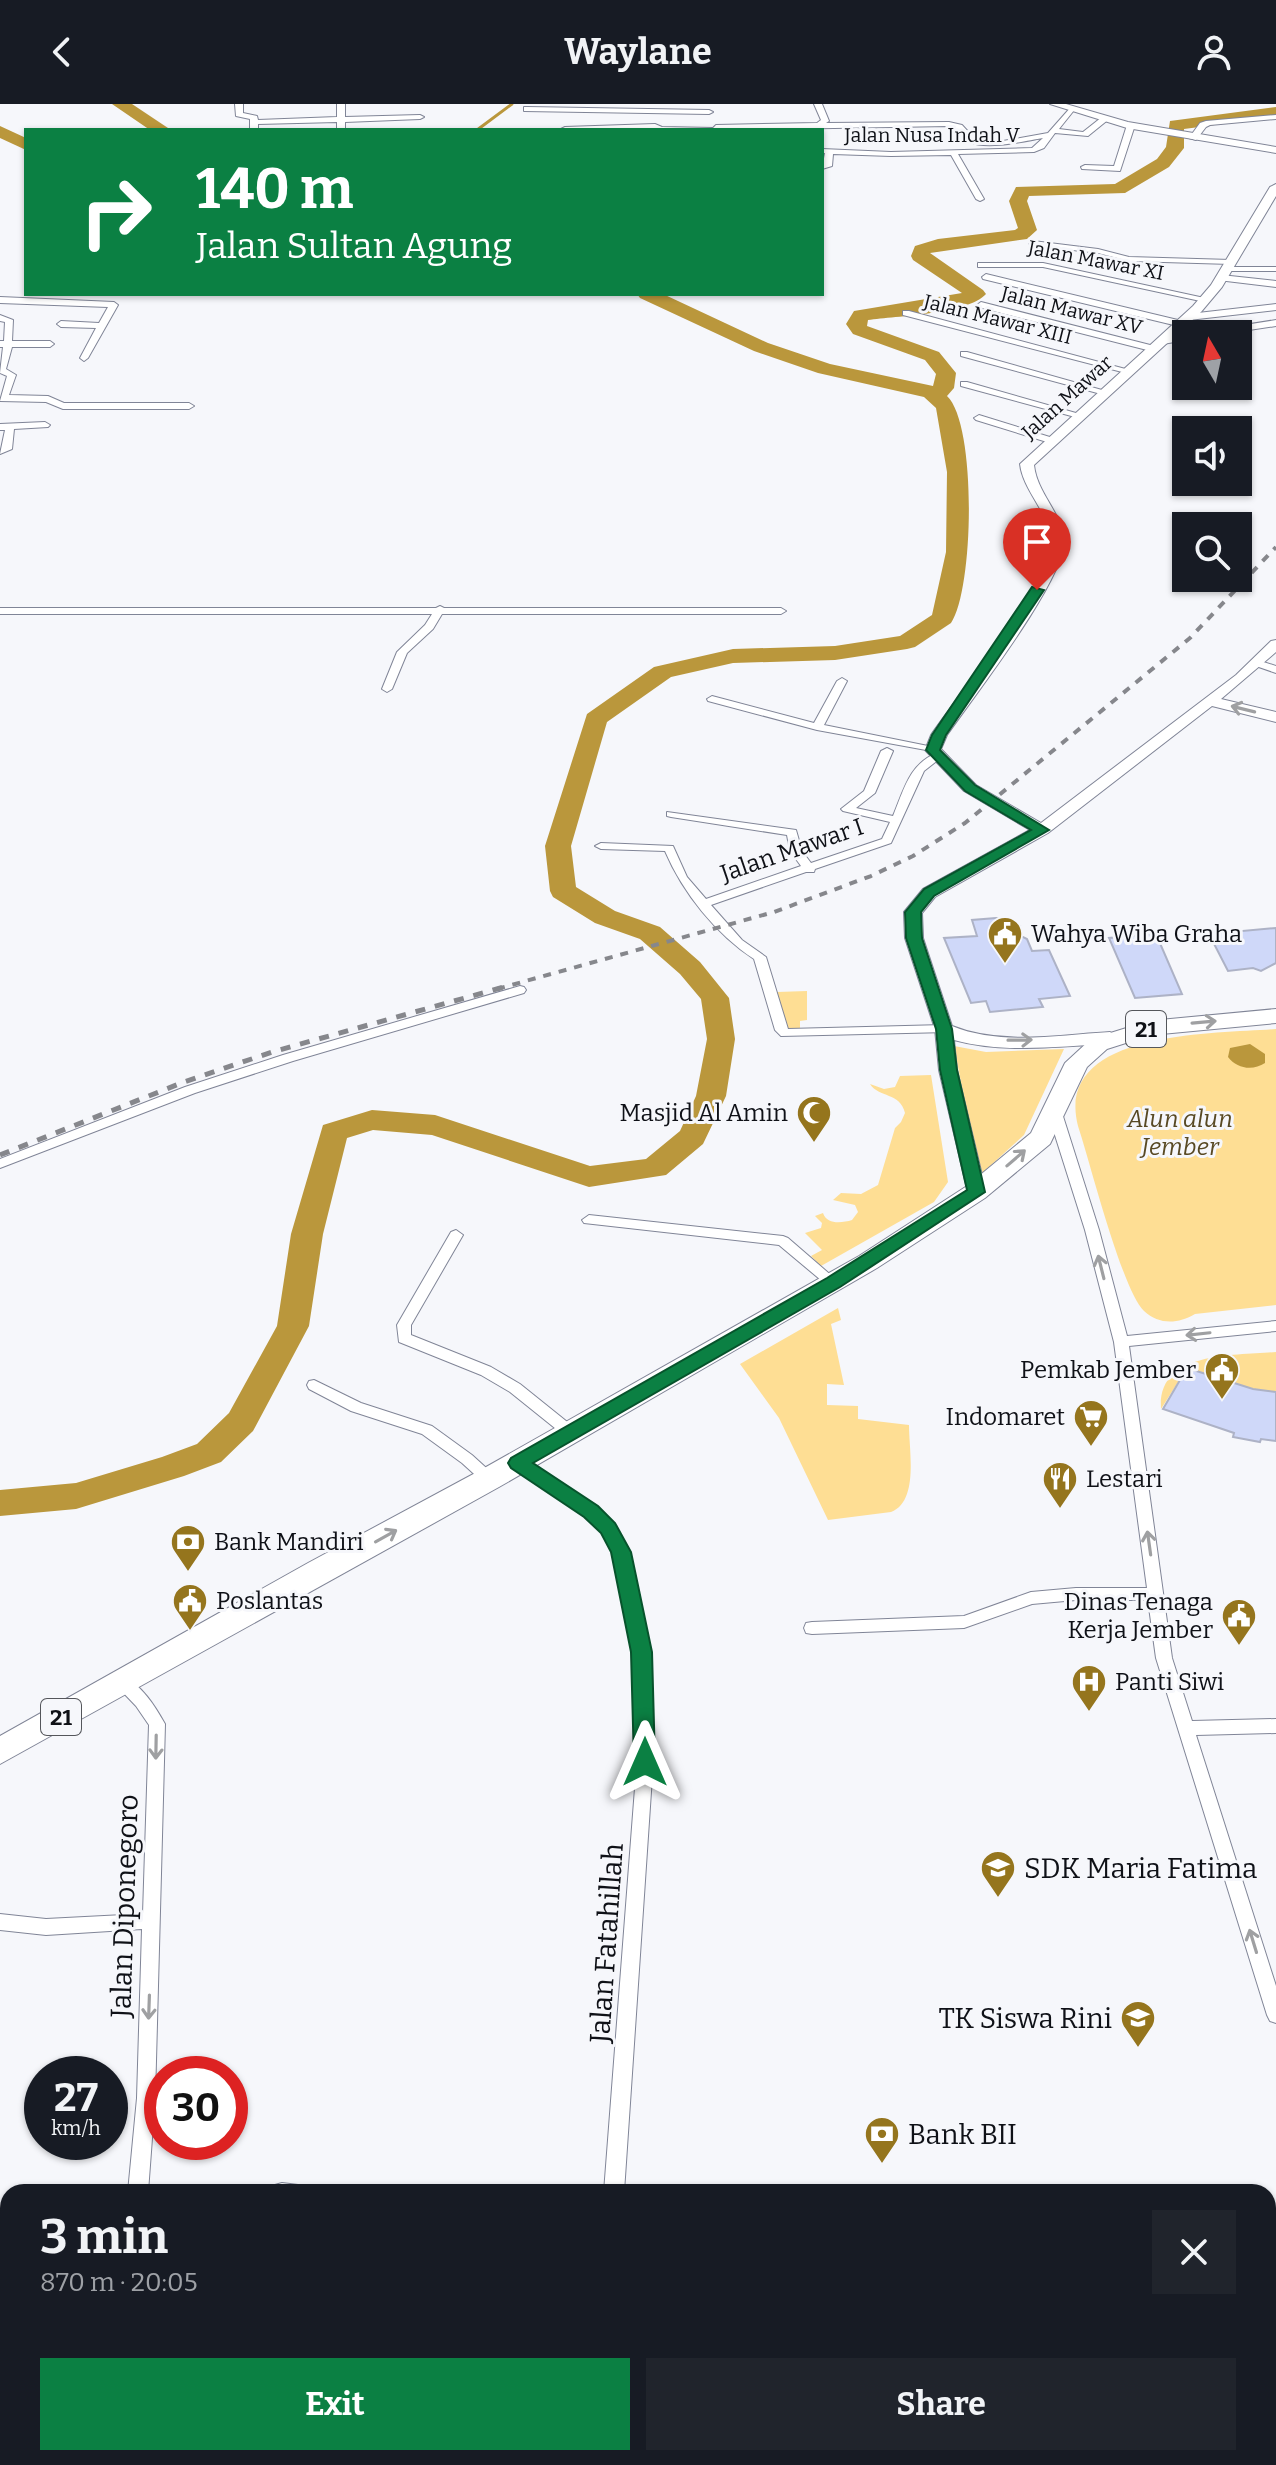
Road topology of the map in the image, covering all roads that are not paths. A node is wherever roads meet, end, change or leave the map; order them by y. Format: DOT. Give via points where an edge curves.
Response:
graph roads {
  1 [pos="239,104"];
  2 [pos="341,104"];
  3 [pos="818,104"];
  4 [pos="1055,104"];
  5 [pos="613,106"];
  6 [pos="666,108"];
  7 [pos="708,108"];
  8 [pos="1276,108"];
  9 [pos="527,109"];
  10 [pos="1071,109"];
  11 [pos="1257,114"];
  12 [pos="420,117"];
  13 [pos="1276,117"];
  14 [pos="341,119"];
  15 [pos="1105,119"];
  16 [pos="290,121"];
  17 [pos="820,123"];
  18 [pos="1131,125"];
  19 [pos="255,126"];
  20 [pos="341,128"];
  21 [pos="595,128"];
  22 [pos="659,128"];
  23 [pos="716,128"];
  24 [pos="733,128"];
  25 [pos="1051,133"];
  26 [pos="1191,137"];
  27 [pos="1276,150"];
  28 [pos="826,152"];
  29 [pos="953,152"];
  30 [pos="1085,167"];
  31 [pos="1276,187"];
  32 [pos="980,199"];
  33 [pos="1033,243"];
  34 [pos="981,265"];
  35 [pos="1276,269"];
  36 [pos="1226,270"];
  37 [pos="986,277"];
  38 [pos="1276,284"];
  39 [pos="119,296"];
  40 [pos="68,298"];
  41 [pos="1205,299"];
  42 [pos="0,300"];
  43 [pos="114,305"];
  44 [pos="981,305"];
  45 [pos="1276,307"];
  46 [pos="906,313"];
  47 [pos="0,318"];
  48 [pos="1190,320"];
  49 [pos="1214,320"];
  50 [pos="1172,323"];
  51 [pos="1276,323"];
  52 [pos="61,324"];
  53 [pos="103,326"];
  54 [pos="1252,327"];
  55 [pos="1172,336"];
  56 [pos="4,344"];
  57 [pos="50,344"];
  58 [pos="1159,345"];
  59 [pos="964,354"];
  60 [pos="84,358"];
  61 [pos="0,370"];
  62 [pos="1129,371"];
  63 [pos="964,384"];
  64 [pos="1104,392"];
  65 [pos="2,398"];
  66 [pos="189,406"];
  67 [pos="1078,415"];
  68 [pos="979,418"];
  69 [pos="45,425"];
  70 [pos="5,427"];
  71 [pos="1050,440"];
  72 [pos="0,451"];
  73 [pos="440,609"];
  74 [pos="0,611"];
  75 [pos="781,611"];
  76 [pos="1276,644"];
  77 [pos="1257,663"];
  78 [pos="1276,670"];
  79 [pos="842,681"];
  80 [pos="387,689"];
  81 [pos="712,699"];
  82 [pos="1211,701"];
  83 [pos="1276,717"];
  84 [pos="817,727"];
  85 [pos="887,751"];
  86 [pos="935,753"];
  87 [pos="671,814"];
  88 [pos="897,820"];
  89 [pos="1042,830"];
  90 [pos="601,846"];
  91 [pos="810,870"];
  92 [pos="705,903"];
  93 [pos="520,990"];
  94 [pos="1276,1016"];
  95 [pos="944,1029"];
  96 [pos="1110,1038"];
  97 [pos="1054,1110"];
  98 [pos="0,1164"];
  99 [pos="976,1192"];
  100 [pos="589,1220"];
  101 [pos="456,1235"];
  102 [pos="833,1283"];
  103 [pos="1276,1326"];
  104 [pos="1121,1342"];
  105 [pos="314,1385"];
  106 [pos="571,1433"];
  107 [pos="517,1463"];
  108 [pos="489,1479"];
  109 [pos="1156,1594"];
  110 [pos="812,1628"];
  111 [pos="122,1683"];
  112 [pos="1276,1726"];
  113 [pos="1187,1728"];
  114 [pos="0,1751"];
  115 [pos="152,1921"];
  116 [pos="0,1922"];
  117 [pos="1276,2015"];
  118 [pos="139,2184"];
  119 [pos="615,2184"];
  1 -- 19 [label="street" via="239,114 254,118"];
  2 -- 14 [label="street"];
  3 -- 17 [label="street" via="825,121"];
  4 -- 10 [label="street"];
  5 -- 6 [label="street"];
  5 -- 9 [label="street"];
  6 -- 7 [label="street"];
  7 -- 23 [label="street"];
  8 -- 11 [label="street"];
  10 -- 15 [label="street"];
  10 -- 25 [label="street, Jalan Nusa Indah V"];
  11 -- 13 [label="street"];
  11 -- 26 [label="street" via="1203,125"];
  12 -- 14 [label="street"];
  14 -- 16 [label="street"];
  14 -- 20 [label="street"];
  15 -- 18 [label="street"];
  15 -- 25 [label="street" via="1085,134"];
  16 -- 19 [label="street"];
  17 -- 24 [label="street"];
  17 -- 25 [label="street" via="956,125 970,140 1003,143"];
  18 -- 26 [label="street"];
  18 -- 30 [label="street" via="1117,169"];
  21 -- 22 [label="street"];
  25 -- 29 [label="street, Jalan Nusa Indah V" via="1034,150"];
  26 -- 27 [label="street"];
  28 -- 29 [label="street, Jalan Nusa Indah V"];
  29 -- 32 [label="street"];
  31 -- 36 [label="street, Jalan Mawar"];
  33 -- 36 [label="street"];
  34 -- 41 [label="street, Jalan Mawar XI" via="1043,265"];
  35 -- 36 [label="street"];
  36 -- 38 [label="street"];
  36 -- 41 [label="street, Jalan Mawar"];
  37 -- 50 [label="street"];
  39 -- 43 [label="street"];
  40 -- 42 [label="street"];
  40 -- 43 [label="street"];
  41 -- 48 [label="street, Jalan Mawar"];
  43 -- 53 [label="street"];
  44 -- 58 [label="street, Jalan Mawar XV"];
  45 -- 49 [label="street"];
  46 -- 62 [label="street, Jalan Mawar XIII"];
  47 -- 56 [label="street" via="9,320"];
  51 -- 54 [label="street"];
  52 -- 53 [label="street"];
  53 -- 60 [label="street"];
  55 -- 58 [label="street, Jalan Mawar"];
  56 -- 57 [label="street"];
  56 -- 61 [label="street"];
  58 -- 62 [label="street, Jalan Mawar"];
  59 -- 64 [label="street"];
  61 -- 65 [label="street" via="12,375"];
  62 -- 64 [label="street, Jalan Mawar"];
  63 -- 67 [label="street"];
  64 -- 67 [label="street, Jalan Mawar"];
  65 -- 66 [label="street" via="48,399 63,406"];
  67 -- 71 [label="street, Jalan Mawar"];
  68 -- 71 [label="street"];
  69 -- 70 [label="street"];
  70 -- 72 [label="street" via="7,449"];
  71 -- 86 [label="street, Jalan Mawar" via="1027,464 1027,476 1058,538 1058,551 939,735"];
  73 -- 74 [label="street"];
  73 -- 75 [label="street"];
  73 -- 80 [label="street" via="402,652"];
  76 -- 77 [label="street"];
  77 -- 78 [label="street"];
  77 -- 82 [label="street"];
  79 -- 84 [label="street"];
  81 -- 84 [label="street"];
  83 -- 82 [label="street, one-way"];
  82 -- 89 [label="street"];
  84 -- 86 [label="street"];
  85 -- 88 [label="street" via="869,793 847,809"];
  86 -- 88 [label="street, Jalan Mawar I" via="919,769"];
  86 -- 89 [label="street" via="970,788"];
  87 -- 91 [label="street" via="792,832 793,846"];
  88 -- 91 [label="street, Jalan Mawar I" via="887,841"];
  89 -- 95 [label="street" via="929,893 913,912 914,938"];
  90 -- 92 [label="street" via="667,847 682,878"];
  91 -- 92 [label="street, Jalan Mawar I"];
  92 -- 95 [label="street" via="738,943 760,957 785,1033"];
  93 -- 98 [label="street" via="190,1090"];
  96 -- 94 [label="highway, 21, one-way" via="1171,1025"];
  95 -- 96 [label="street, one-way" via="998,1041"];
  95 -- 99 [label="street"];
  96 -- 97 [label="highway, 21" via="1077,1063"];
  99 -- 97 [label="highway, 21, one-way" via="1041,1138"];
  104 -- 97 [label="street, one-way"];
  99 -- 102 [label="highway, 21"];
  100 -- 102 [label="street" via="783,1241"];
  101 -- 106 [label="street" via="404,1325 404,1338 486,1371"];
  102 -- 106 [label="highway, 21"];
  103 -- 104 [label="street, one-way"];
  109 -- 104 [label="street, one-way"];
  105 -- 108 [label="street" via="356,1407 427,1430"];
  106 -- 107 [label="highway, 21"];
  107 -- 108 [label="highway, 21"];
  107 -- 119 [label="street, Jalan Fatahillah" via="608,1528 621,1552 642,1652 645,1762"];
  111 -- 108 [label="highway, 21, one-way"];
  109 -- 110 [label="street" via="1031,1598 964,1622"];
  109 -- 113 [label="street" via="1164,1658"];
  111 -- 114 [label="highway, 21"];
  111 -- 115 [label="street, Jalan Diponegoro, one-way" via="157,1724"];
  112 -- 113 [label="street"];
  117 -- 113 [label="street, one-way"];
  115 -- 116 [label="street" via="46,1927"];
  115 -- 118 [label="street, Jalan Diponegoro, one-way"];
}
